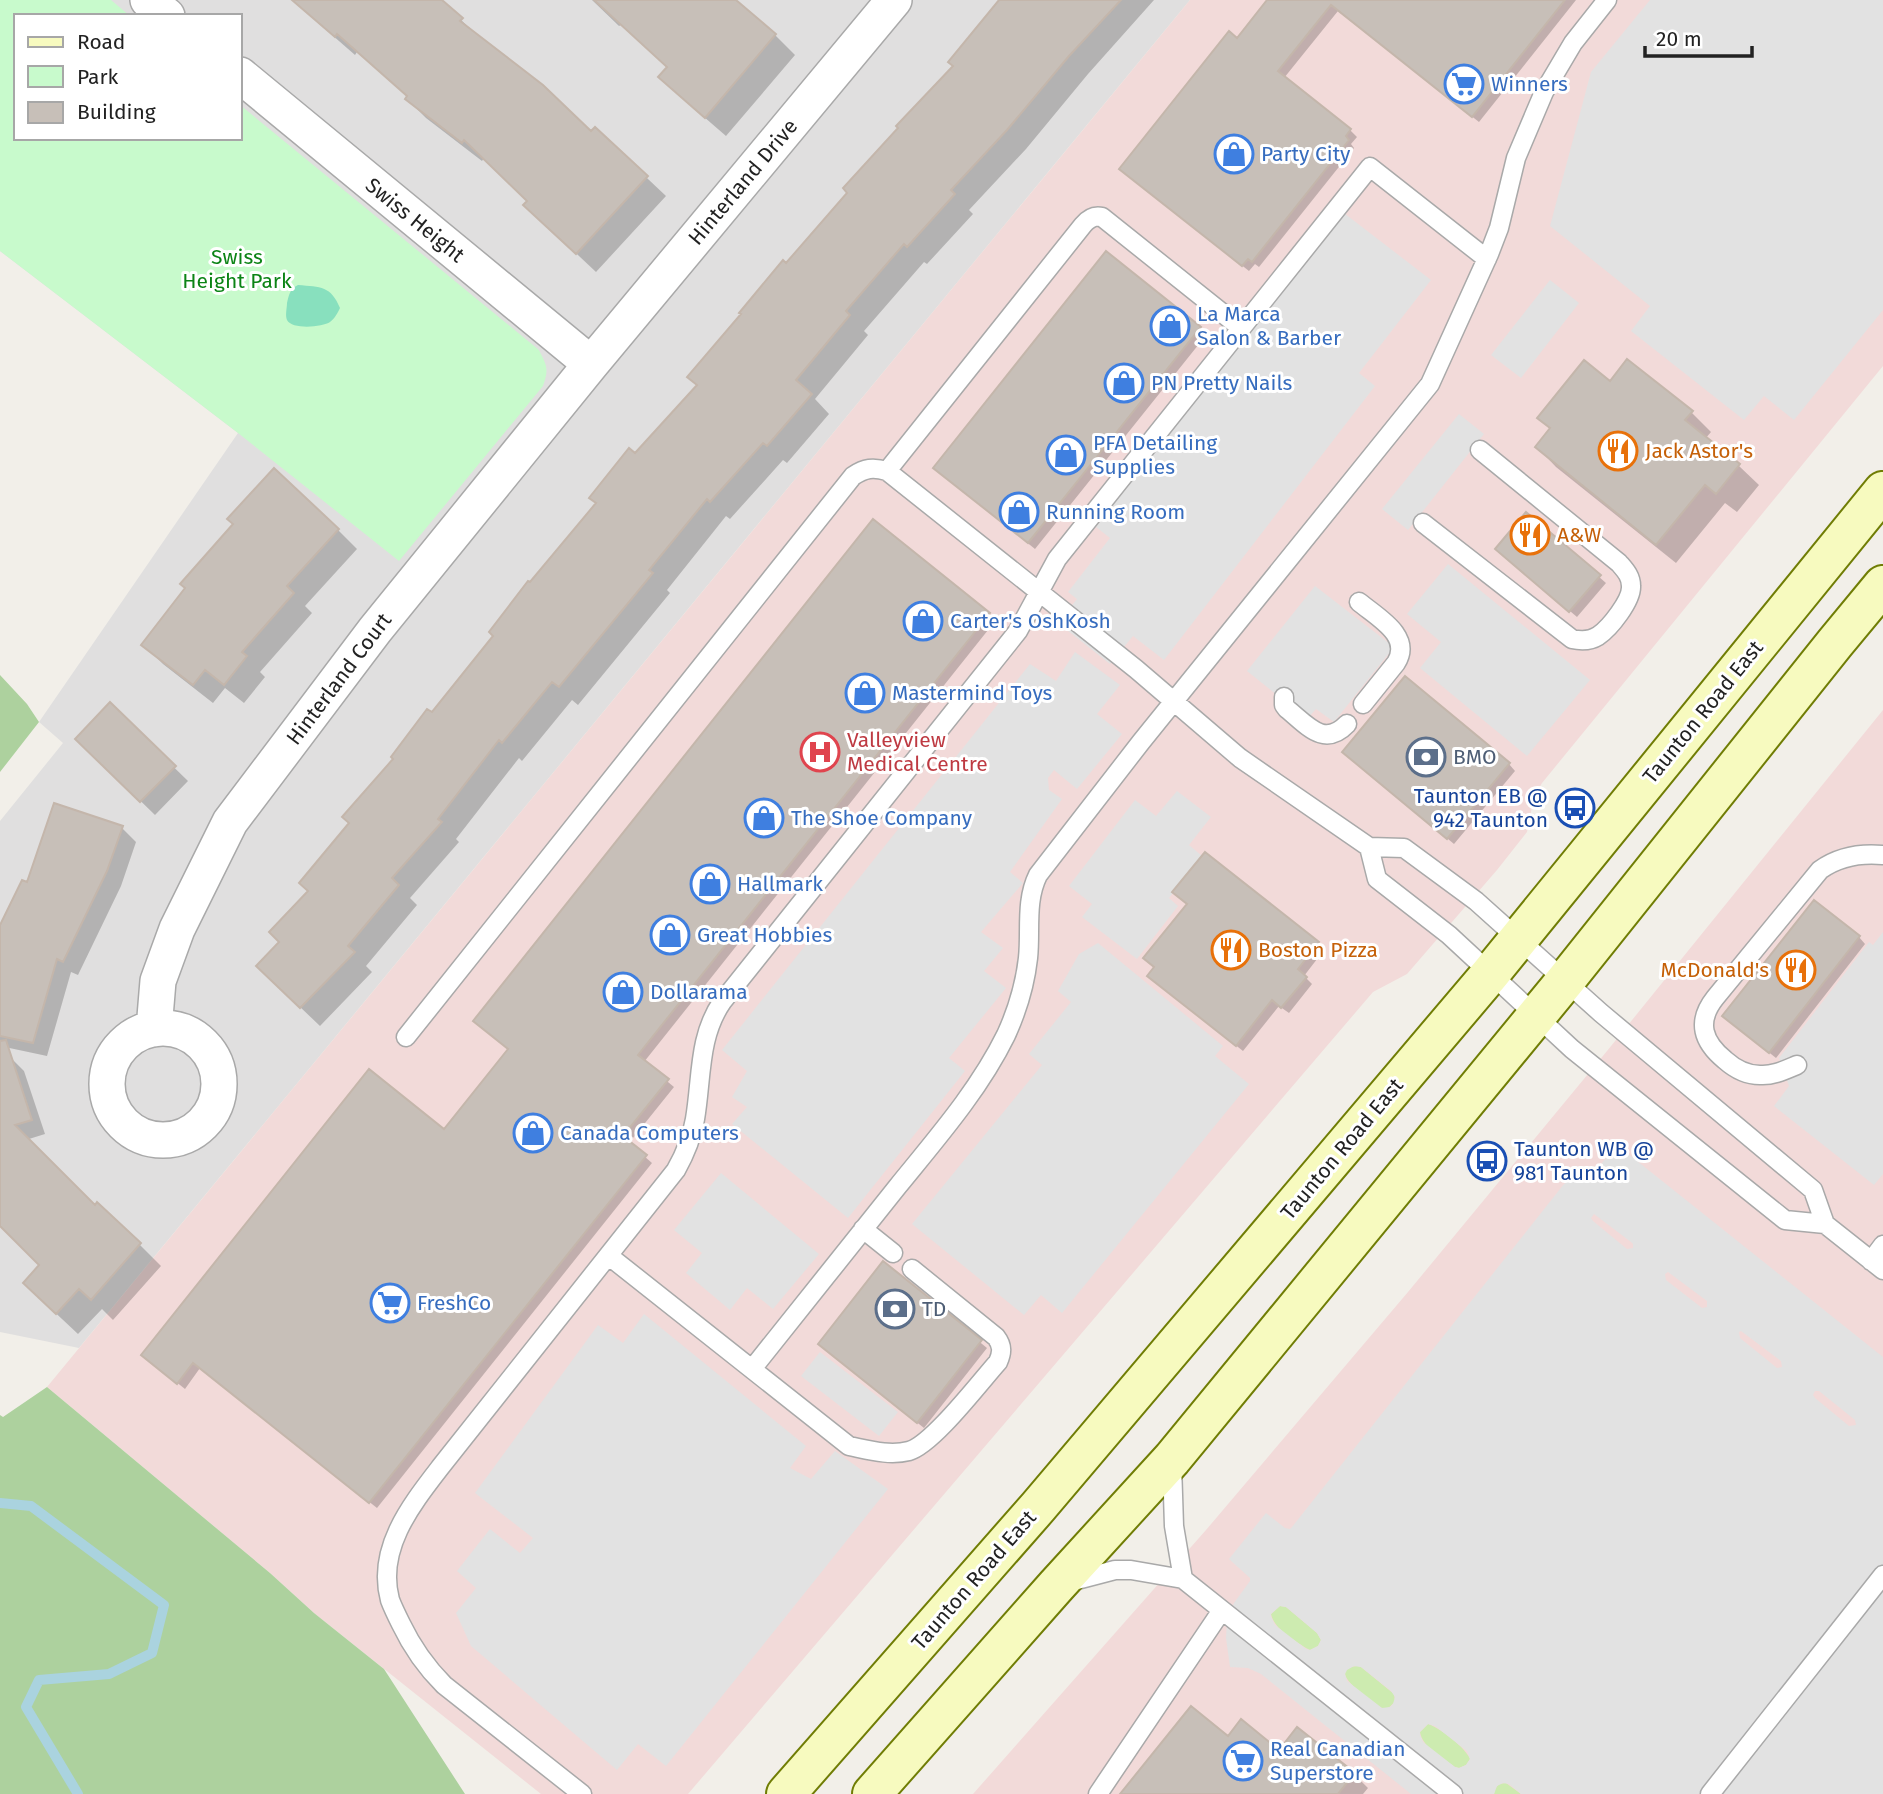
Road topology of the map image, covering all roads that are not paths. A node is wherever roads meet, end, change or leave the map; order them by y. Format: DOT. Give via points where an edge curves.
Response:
graph roads {
  1 [pos="148,0"];
  2 [pos="894,0"];
  3 [pos="1607,0"];
  4 [pos="165,14"];
  5 [pos="242,77"];
  6 [pos="1487,259"];
  7 [pos="1241,328"];
  8 [pos="591,364"];
  9 [pos="1480,450"];
  10 [pos="887,471"];
  11 [pos="1883,491"];
  12 [pos="1423,523"];
  13 [pos="1883,586"];
  14 [pos="1039,592"];
  15 [pos="1359,602"];
  16 [pos="1284,697"];
  17 [pos="1174,702"];
  18 [pos="1363,704"];
  19 [pos="1347,724"];
  20 [pos="1369,847"];
  21 [pos="1882,857"];
  22 [pos="1518,938"];
  23 [pos="1490,974"];
  24 [pos="1565,981"];
  25 [pos="1536,1017"];
  26 [pos="153,1029"];
  27 [pos="406,1037"];
  28 [pos="1797,1065"];
  29 [pos="1825,1224"];
  30 [pos="863,1229"];
  31 [pos="1883,1245"];
  32 [pos="893,1253"];
  33 [pos="609,1256"];
  34 [pos="1877,1265"];
  35 [pos="912,1269"];
  36 [pos="752,1369"];
  37 [pos="1172,1459"];
  38 [pos="1883,1575"];
  39 [pos="1183,1579"];
  40 [pos="1056,1586"];
  41 [pos="1222,1610"];
  42 [pos="582,1794"];
  43 [pos="786,1794"];
  44 [pos="872,1794"];
  45 [pos="1098,1794"];
  46 [pos="1453,1794"];
  47 [pos="1710,1794"];
  1 -- 4 [label="street"];
  2 -- 8 [label="street, Hinterland Drive"];
  3 -- 6 [label="lane" via="1573,43 1544,92 1516,158"];
  5 -- 8 [label="street, Swiss Height"];
  6 -- 7 [label="lane" via="1370,167"];
  6 -- 17 [label="lane" via="1430,384"];
  7 -- 10 [label="lane" via="1102,217 1092,217"];
  7 -- 14 [label="lane" via="1057,559"];
  8 -- 26 [label="street, Hinterland Court" via="375,630 230,822 177,929 158,981"];
  9 -- 12 [label="lane" via="1619,562 1630,577 1627,603 1597,637 1572,639"];
  10 -- 14 [label="lane"];
  10 -- 27 [label="lane" via="870,468 853,476"];
  11 -- 22 [label="main road, Taunton Road East"];
  13 -- 24 [label="main road"];
  14 -- 17 [label="lane"];
  14 -- 33 [label="lane" via="1018,631 715,1012 705,1039 695,1121 684,1156"];
  15 -- 18 [label="lane" via="1395,632 1402,646 1396,663"];
  16 -- 19 [label="lane" via="1287,709 1324,735"];
  17 -- 20 [label="lane" via="1240,758"];
  17 -- 30 [label="lane" via="1038,875 1030,906 1023,988 1005,1037 963,1104"];
  20 -- 22 [label="lane" via="1404,848"];
  20 -- 23 [label="lane" via="1377,879"];
  21 -- 28 [label="lane" via="1868,854 1843,859 1821,870 1705,1014 1704,1031 1711,1046 1734,1068 1761,1076"];
  22 -- 23 [label="main road, Taunton Road East"];
  22 -- 24 [label="lane"];
  23 -- 25 [label="lane"];
  23 -- 43 [label="main road, Taunton Road East" via="1038,1507"];
  24 -- 25 [label="main road"];
  24 -- 29 [label="lane" via="1813,1189"];
  25 -- 29 [label="lane" via="1785,1220"];
  25 -- 37 [label="main road"];
  29 -- 34 [label="lane"];
  30 -- 32 [label="lane"];
  30 -- 36 [label="lane"];
  31 -- 34 [label="lane"];
  33 -- 36 [label="lane"];
  33 -- 42 [label="lane" via="408,1511 397,1531 386,1575 390,1600 430,1671"];
  35 -- 36 [label="lane" via="996,1337 1001,1355 932,1437 911,1451 890,1453 849,1446"];
  37 -- 39 [label="lane" via="1173,1517"];
  37 -- 40 [label="main road"];
  38 -- 47 [label="lane"];
  39 -- 40 [label="lane" via="1115,1570"];
  39 -- 41 [label="lane"];
  40 -- 44 [label="main road"];
  41 -- 45 [label="lane"];
  41 -- 46 [label="lane"];
}
